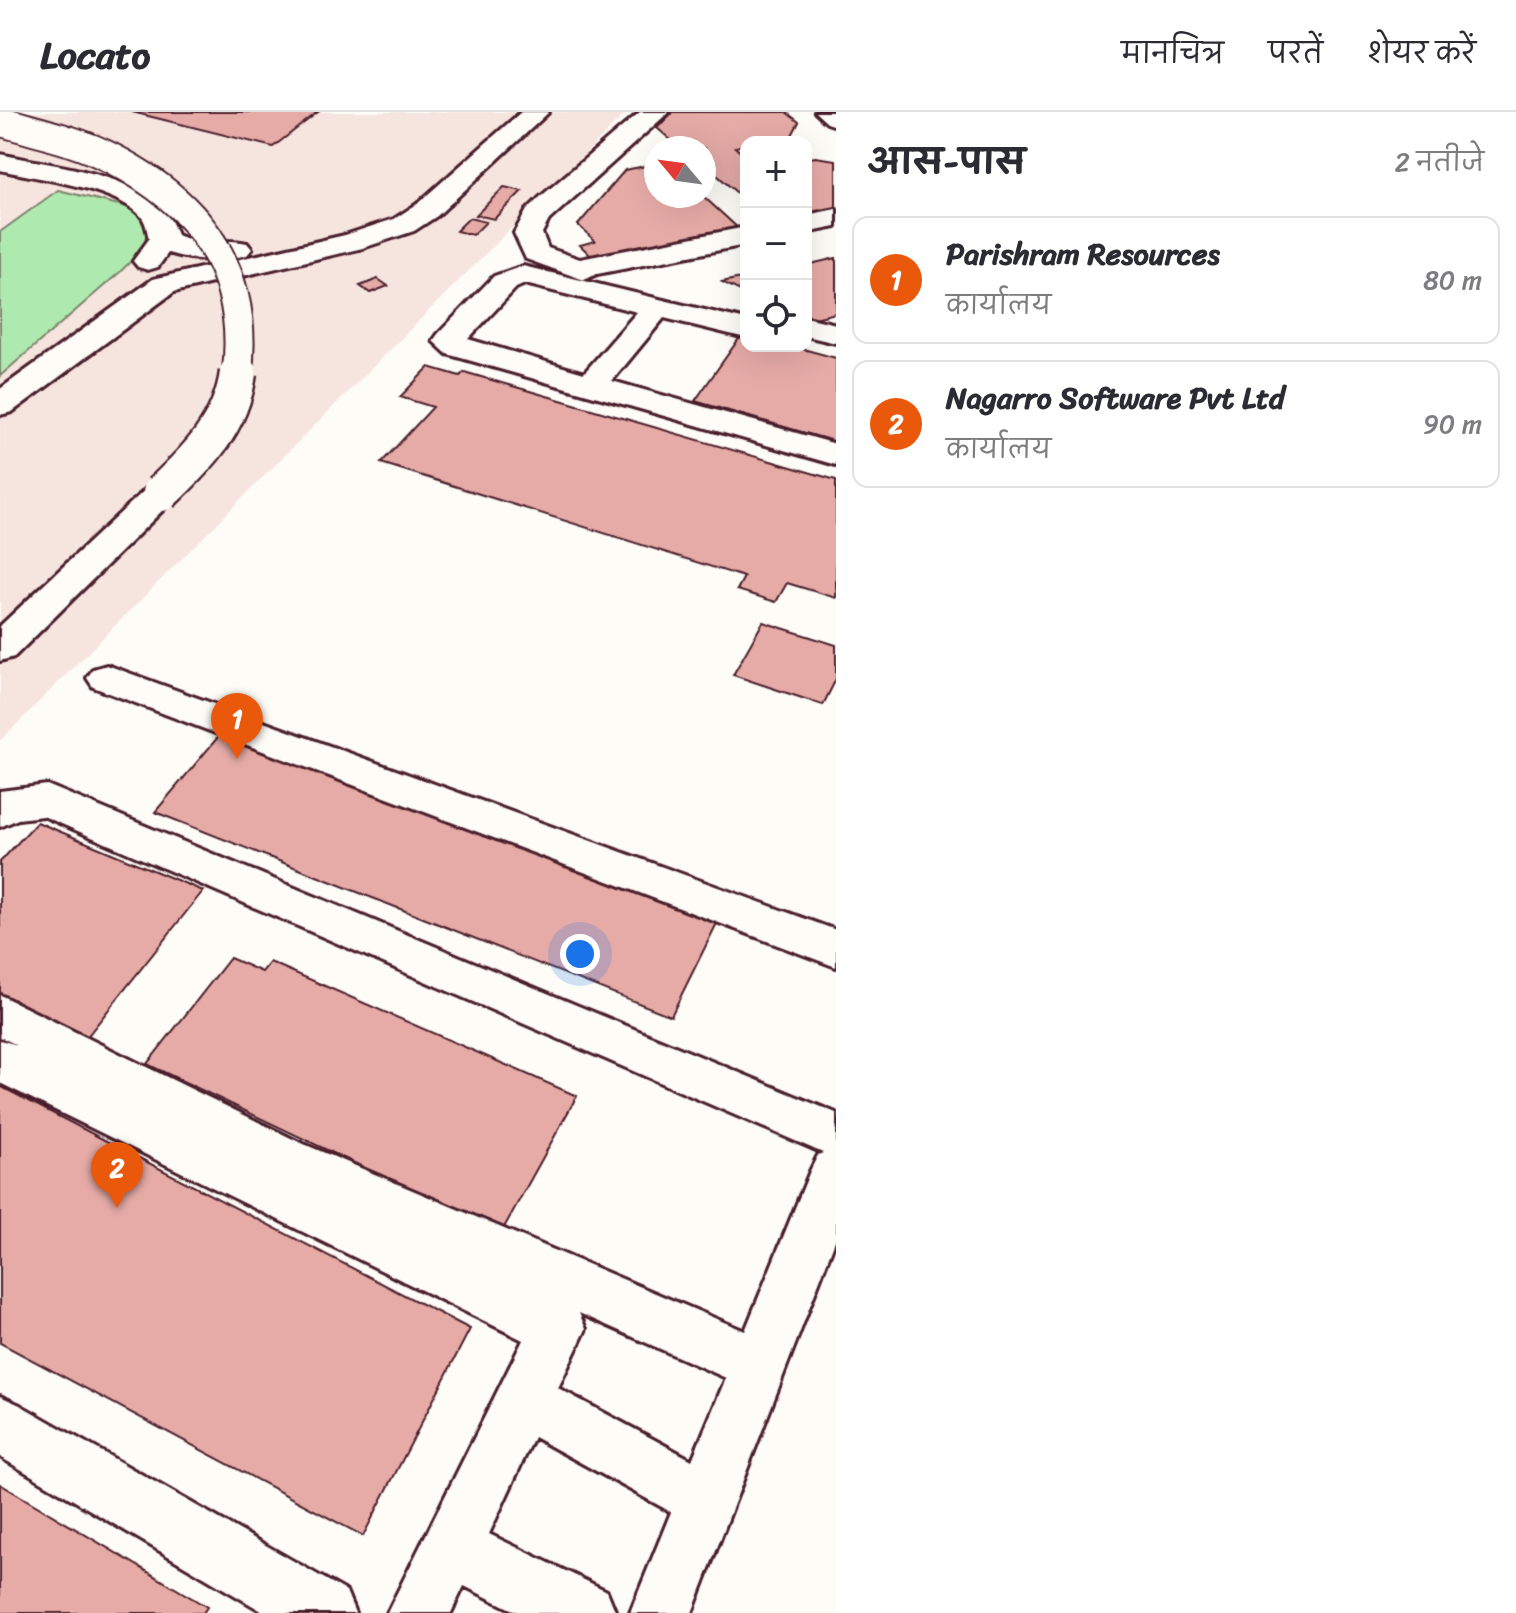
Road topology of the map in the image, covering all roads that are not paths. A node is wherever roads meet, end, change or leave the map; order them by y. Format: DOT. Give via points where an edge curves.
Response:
graph roads {
  1 [pos="507,112"];
  2 [pos="536,112"];
  3 [pos="557,112"];
  4 [pos="656,112"];
  5 [pos="0,121"];
  6 [pos="0,162"];
  7 [pos="38,172"];
  8 [pos="0,193"];
  9 [pos="836,218"];
  10 [pos="812,223"];
  11 [pos="740,237"];
  12 [pos="163,239"];
  13 [pos="576,269"];
  14 [pos="657,307"];
  15 [pos="740,310"];
  16 [pos="740,328"];
  17 [pos="812,328"];
  18 [pos="836,334"];
  19 [pos="812,345"];
  20 [pos="836,351"];
  21 [pos="48,367"];
  22 [pos="591,385"];
  23 [pos="0,405"];
  24 [pos="836,455"];
  25 [pos="0,648"];
  26 [pos="107,678"];
  27 [pos="0,811"];
  28 [pos="836,949"];
  29 [pos="0,1014"];
  30 [pos="0,1060"];
  31 [pos="836,1136"];
  32 [pos="836,1171"];
  33 [pos="821,1251"];
  34 [pos="759,1365"];
  35 [pos="522,1400"];
  36 [pos="0,1425"];
  37 [pos="706,1499"];
  38 [pos="451,1547"];
  39 [pos="324,1613"];
  40 [pos="418,1613"];
  41 [pos="585,1613"];
  42 [pos="661,1613"];
  1 -- 12 [label="street" via="406,198 353,222 202,253"];
  2 -- 21 [label="street" via="404,225 353,242 164,285"];
  3 -- 21 [label="street" via="429,229 407,242 182,297"];
  4 -- 13 [label="street" via="549,204 528,233 536,253"];
  5 -- 25 [label="street, bridge" via="68,141 140,175 195,221 228,271 243,315 242,359 232,404 216,434"];
  6 -- 7 [label="street"];
  7 -- 8 [label="street"];
  7 -- 12 [label="street" via="115,191 147,206 160,222"];
  9 -- 10 [label="street"];
  11 -- 13 [label="street"];
  12 -- 21 [label="street" via="122,293"];
  13 -- 15 [label="street"];
  14 -- 16 [label="street"];
  14 -- 22 [label="street"];
  14 -- 22 [label="street" via="523,275 505,282 450,336 451,345"];
  17 -- 18 [label="street"];
  19 -- 20 [label="street"];
  21 -- 23 [label="street"];
  22 -- 24 [label="street"];
  26 -- 28 [label="street"];
  27 -- 31 [label="street" via="5,805 47,800"];
  29 -- 34 [label="street" via="281,1158"];
  30 -- 35 [label="street" via="558,1329"];
  32 -- 33 [label="street"];
  33 -- 34 [label="street"];
  34 -- 37 [label="street"];
  35 -- 37 [label="street"];
  35 -- 38 [label="street"];
  36 -- 39 [label="street"];
  37 -- 42 [label="street"];
  38 -- 40 [label="street"];
  38 -- 41 [label="street"];
}
